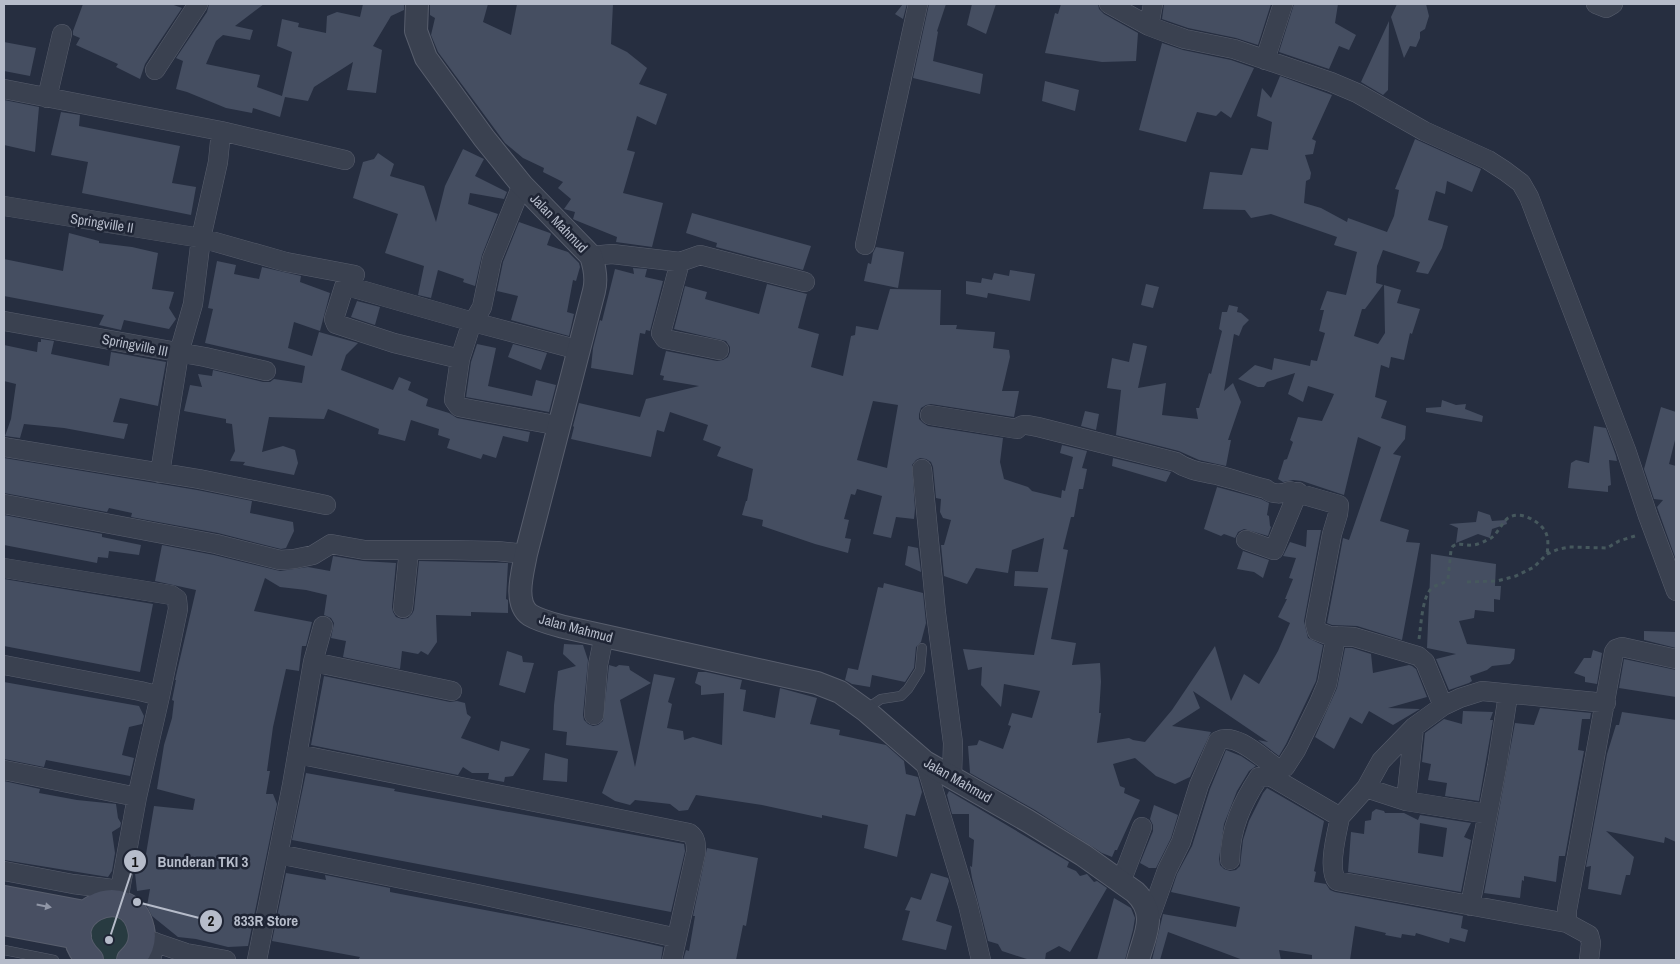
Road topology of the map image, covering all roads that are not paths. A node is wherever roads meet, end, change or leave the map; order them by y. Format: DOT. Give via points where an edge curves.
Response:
graph roads {
  1 [pos="198,4"];
  2 [pos="417,4"];
  3 [pos="918,4"];
  4 [pos="1109,4"];
  5 [pos="1153,4"];
  6 [pos="1284,4"];
  7 [pos="1596,4"];
  8 [pos="1613,4"];
  9 [pos="1149,26"];
  10 [pos="62,34"];
  11 [pos="1265,60"];
  12 [pos="155,70"];
  13 [pos="4,89"];
  14 [pos="47,98"];
  15 [pos="221,131"];
  16 [pos="344,160"];
  17 [pos="522,185"];
  18 [pos="4,206"];
  19 [pos="201,238"];
  20 [pos="865,245"];
  21 [pos="592,256"];
  22 [pos="680,262"];
  23 [pos="355,275"];
  24 [pos="805,282"];
  25 [pos="4,321"];
  26 [pos="473,322"];
  27 [pos="579,350"];
  28 [pos="719,350"];
  29 [pos="179,353"];
  30 [pos="460,359"];
  31 [pos="266,371"];
  32 [pos="930,415"];
  33 [pos="560,426"];
  34 [pos="4,447"];
  35 [pos="922,469"];
  36 [pos="160,473"];
  37 [pos="1298,492"];
  38 [pos="4,504"];
  39 [pos="326,504"];
  40 [pos="1246,540"];
  41 [pos="409,550"];
  42 [pos="526,554"];
  43 [pos="4,568"];
  44 [pos="1676,591"];
  45 [pos="403,608"];
  46 [pos="323,626"];
  47 [pos="604,636"];
  48 [pos="1336,636"];
  49 [pos="922,648"];
  50 [pos="1676,659"];
  51 [pos="313,662"];
  52 [pos="4,665"];
  53 [pos="452,691"];
  54 [pos="1508,695"];
  55 [pos="160,696"];
  56 [pos="1606,703"];
  57 [pos="1443,706"];
  58 [pos="865,710"];
  59 [pos="594,715"];
  60 [pos="1414,727"];
  61 [pos="297,754"];
  62 [pos="925,762"];
  63 [pos="4,770"];
  64 [pos="952,777"];
  65 [pos="1366,788"];
  66 [pos="137,797"];
  67 [pos="1406,801"];
  68 [pos="1487,814"];
  69 [pos="1340,817"];
  70 [pos="1142,827"];
  71 [pos="278,854"];
  72 [pos="1230,860"];
  73 [pos="4,871"];
  74 [pos="1121,882"];
  75 [pos="118,896"];
  76 [pos="4,899"];
  77 [pos="1470,906"];
  78 [pos="4,922"];
  79 [pos="1567,922"];
  80 [pos="1148,923"];
  81 [pos="678,938"];
  82 [pos="82,944"];
  83 [pos="149,947"];
  84 [pos="4,950"];
  85 [pos="54,960"];
  86 [pos="130,960"];
  87 [pos="226,960"];
  88 [pos="257,960"];
  89 [pos="672,960"];
  90 [pos="981,960"];
  91 [pos="1138,960"];
  92 [pos="1589,960"];
  1 -- 12 [label="street"];
  2 -- 17 [label="street, Jalan Mahmud" via="416,31 426,58"];
  3 -- 20 [label="street"];
  4 -- 9 [label="street"];
  5 -- 9 [label="street"];
  6 -- 11 [label="street"];
  7 -- 8 [label="street" via="1606,8"];
  9 -- 11 [label="street"];
  10 -- 14 [label="street"];
  11 -- 44 [label="street" via="1358,94 1424,131 1488,160 1521,183 1626,450"];
  13 -- 14 [label="street"];
  14 -- 15 [label="street"];
  15 -- 16 [label="street"];
  15 -- 19 [label="street" via="218,162"];
  17 -- 21 [label="street, Jalan Mahmud"];
  17 -- 26 [label="street" via="492,259 482,307"];
  18 -- 19 [label="street, Springville II"];
  19 -- 23 [label="street, Springville II" via="286,262"];
  19 -- 29 [label="street" via="193,304"];
  21 -- 22 [label="street" via="612,254"];
  21 -- 27 [label="street, Jalan Mahmud" via="596,283"];
  22 -- 24 [label="street" via="700,255"];
  22 -- 28 [label="street" via="662,336"];
  25 -- 29 [label="street, Springville III"];
  26 -- 27 [label="street"];
  26 -- 30 [label="street"];
  26 -- 30 [label="street" via="344,287 334,319 336,324"];
  27 -- 33 [label="street, Jalan Mahmud"];
  29 -- 31 [label="street, Springville III"];
  29 -- 36 [label="street"];
  30 -- 33 [label="street" via="454,400 459,407"];
  32 -- 37 [label="street" via="1017,429 1022,425 1038,427 1176,462 1184,468 1266,489 1273,494"];
  33 -- 42 [label="street, Jalan Mahmud"];
  34 -- 36 [label="street"];
  35 -- 64 [label="street" via="953,743"];
  36 -- 39 [label="street"];
  37 -- 40 [label="street" via="1274,550"];
  37 -- 48 [label="street" via="1339,505 1315,625 1317,632"];
  38 -- 41 [label="street" via="216,544 280,560 313,555 331,544 365,550"];
  41 -- 42 [label="street"];
  41 -- 45 [label="street"];
  42 -- 47 [label="street, Jalan Mahmud" via="520,593 528,614"];
  43 -- 55 [label="street" via="171,595 177,600 178,609"];
  46 -- 51 [label="street"];
  47 -- 58 [label="street, Jalan Mahmud" via="824,685"];
  47 -- 59 [label="street"];
  48 -- 57 [label="street" via="1354,637 1418,656 1425,662"];
  48 -- 80 [label="street" via="1327,684 1285,767 1279,769 1236,740 1218,741 1198,785"];
  49 -- 58 [label="lane" via="920,670 908,689 901,696 881,699"];
  50 -- 56 [label="street" via="1622,647 1616,649"];
  51 -- 53 [label="street"];
  51 -- 61 [label="street"];
  52 -- 55 [label="street"];
  54 -- 56 [label="street"];
  54 -- 57 [label="street" via="1482,691"];
  54 -- 68 [label="street"];
  55 -- 66 [label="street"];
  56 -- 79 [label="street" via="1572,873"];
  57 -- 60 [label="street"];
  58 -- 62 [label="street, Jalan Mahmud"];
  60 -- 65 [label="street" via="1381,761"];
  60 -- 67 [label="street"];
  61 -- 71 [label="street"];
  61 -- 81 [label="street" via="689,833 696,842 696,852"];
  62 -- 64 [label="street, Jalan Mahmud"];
  62 -- 90 [label="street"];
  63 -- 66 [label="street"];
  64 -- 74 [label="street, Jalan Mahmud" via="1052,835"];
  65 -- 67 [label="street"];
  65 -- 69 [label="street"];
  66 -- 75 [label="street"];
  67 -- 68 [label="street"];
  68 -- 77 [label="street"];
  69 -- 72 [label="street" via="1270,776 1260,777 1240,809"];
  69 -- 77 [label="street" via="1332,868 1337,881"];
  70 -- 74 [label="street"];
  71 -- 81 [label="street"];
  71 -- 88 [label="street"];
  73 -- 75 [label="street"];
  74 -- 80 [label="street, Jalan Mahmud" via="1142,900 1148,910"];
  75 -- 82 [label="main road" via="100,904"];
  75 -- 83 [label="main road" via="137,918"];
  76 -- 82 [label="main road, one-way"];
  77 -- 79 [label="street"];
  78 -- 82 [label="main road"];
  79 -- 92 [label="street" via="1589,935 1592,943"];
  80 -- 91 [label="street"];
  81 -- 89 [label="street"];
  83 -- 86 [label="main road" via="138,951"];
  83 -- 87 [label="street"];
  84 -- 85 [label="lane"];
}
